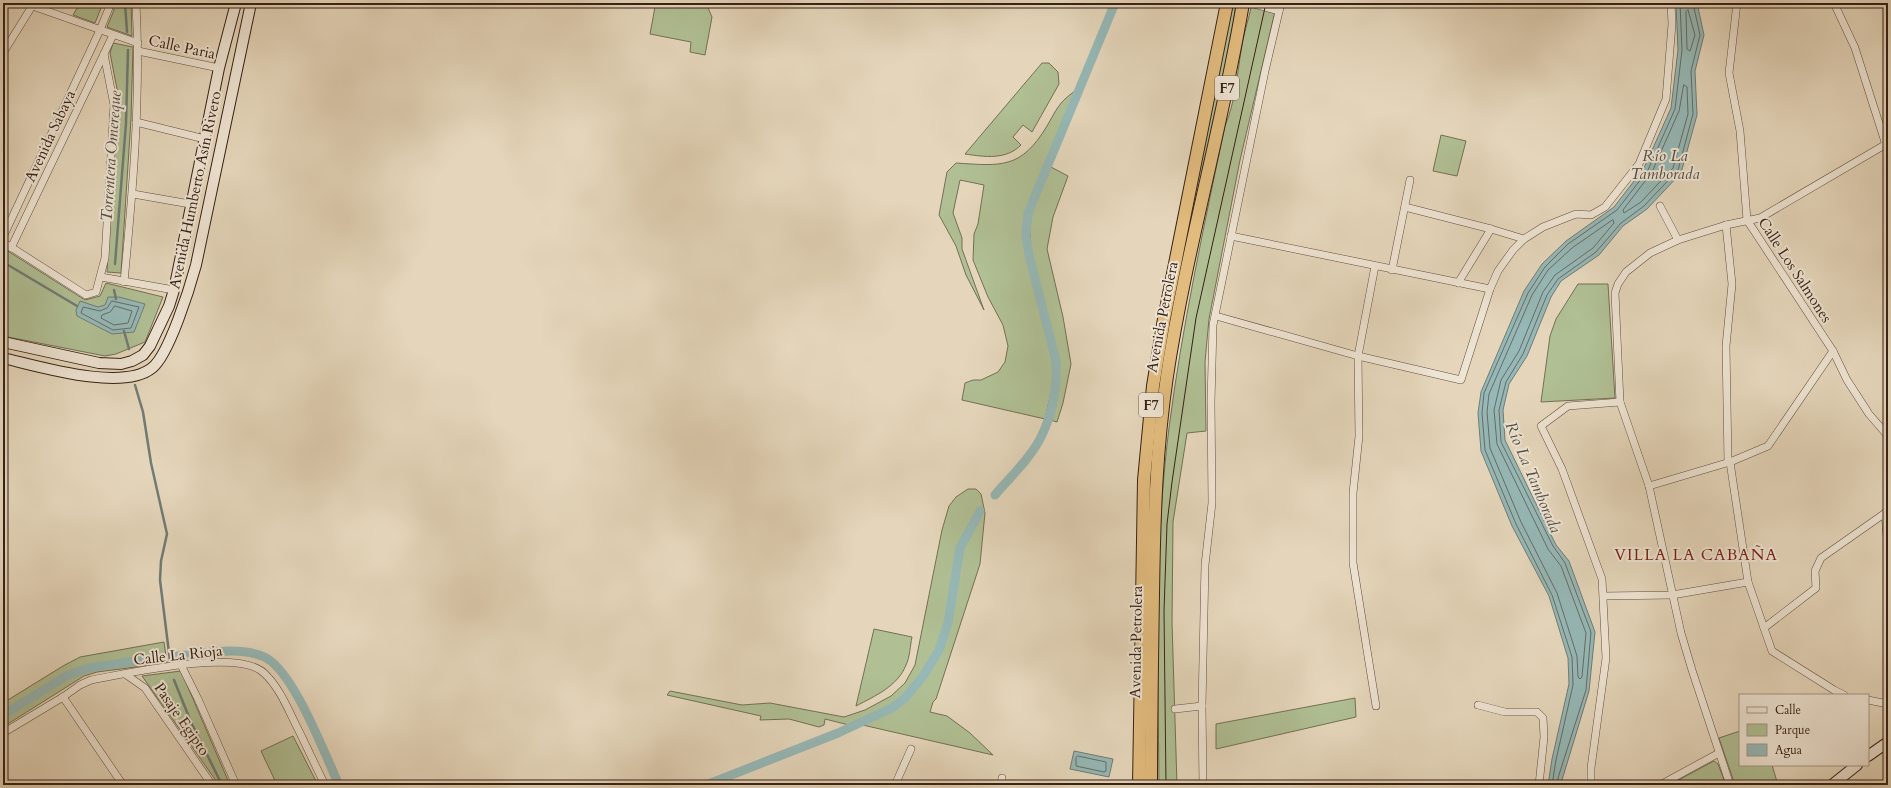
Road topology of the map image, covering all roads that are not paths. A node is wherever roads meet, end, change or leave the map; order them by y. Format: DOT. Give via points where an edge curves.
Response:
graph roads {
  1 [pos="24,3"];
  2 [pos="109,3"];
  3 [pos="136,3"];
  4 [pos="236,3"];
  5 [pos="251,3"];
  6 [pos="1227,3"];
  7 [pos="1243,3"];
  8 [pos="1250,3"];
  9 [pos="1671,3"];
  10 [pos="1737,3"];
  11 [pos="1834,3"];
  12 [pos="34,4"];
  13 [pos="1280,7"];
  14 [pos="100,30"];
  15 [pos="113,35"];
  16 [pos="138,47"];
  17 [pos="3,53"];
  18 [pos="104,54"];
  19 [pos="219,68"];
  20 [pos="136,122"];
  21 [pos="205,139"];
  22 [pos="1887,144"];
  23 [pos="1410,180"];
  24 [pos="133,194"];
  25 [pos="190,204"];
  26 [pos="1660,206"];
  27 [pos="1405,207"];
  28 [pos="1747,220"];
  29 [pos="1726,225"];
  30 [pos="1491,229"];
  31 [pos="3,236"];
  32 [pos="1231,236"];
  33 [pos="1524,240"];
  34 [pos="1678,240"];
  35 [pos="3,242"];
  36 [pos="11,248"];
  37 [pos="1375,266"];
  38 [pos="1392,270"];
  39 [pos="101,277"];
  40 [pos="124,282"];
  41 [pos="1458,283"];
  42 [pos="1490,289"];
  43 [pos="174,290"];
  44 [pos="1216,316"];
  45 [pos="3,342"];
  46 [pos="1833,352"];
  47 [pos="1358,356"];
  48 [pos="3,358"];
  49 [pos="85,360"];
  50 [pos="83,375"];
  51 [pos="1620,402"];
  52 [pos="1888,436"];
  53 [pos="1729,462"];
  54 [pos="1649,486"];
  55 [pos="1886,512"];
  56 [pos="1888,549"];
  57 [pos="1748,582"];
  58 [pos="1672,595"];
  59 [pos="1604,596"];
  60 [pos="1764,628"];
  61 [pos="181,665"];
  62 [pos="125,674"];
  63 [pos="1842,694"];
  64 [pos="63,697"];
  65 [pos="1869,700"];
  66 [pos="1888,704"];
  67 [pos="1478,705"];
  68 [pos="1202,706"];
  69 [pos="1376,706"];
  70 [pos="1175,709"];
  71 [pos="3,733"];
  72 [pos="1888,742"];
  73 [pos="911,748"];
  74 [pos="1719,753"];
  75 [pos="1869,755"];
  76 [pos="1856,766"];
  77 [pos="123,785"];
  78 [pos="212,785"];
  79 [pos="236,785"];
  80 [pos="325,785"];
  81 [pos="895,785"];
  82 [pos="1139,785"];
  83 [pos="1151,785"];
  84 [pos="1203,785"];
  85 [pos="1539,785"];
  86 [pos="1591,785"];
  87 [pos="1660,785"];
  88 [pos="1730,785"];
  89 [pos="1832,785"];
  1 -- 12 [label="street, Calle Paria"];
  2 -- 14 [label="street, Avenida Sabaya"];
  3 -- 16 [label="street"];
  4 -- 19 [label="street, Avenida Humberto Asín Rivero"];
  5 -- 50 [label="street, Avenida Humberto Asín Rivero" via="196,265 186,300 162,354 154,367 131,378"];
  6 -- 82 [label="highway, Avenida Petrolera / F7" via="1153,386 1144,480"];
  7 -- 83 [label="highway, Avenida Petrolera / F7" via="1235,52 1177,315 1161,419 1153,568"];
  8 -- 13 [label="street"];
  9 -- 33 [label="street" via="1672,24 1666,99 1639,164 1605,207 1591,215 1576,214 1556,222"];
  10 -- 28 [label="street, Calle Los Salmones" via="1729,73 1740,131"];
  11 -- 22 [label="street" via="1855,48"];
  12 -- 14 [label="street, Calle Paria"];
  12 -- 17 [label="street"];
  13 -- 32 [label="street"];
  14 -- 15 [label="street, Calle Paria"];
  14 -- 31 [label="street, Avenida Sabaya"];
  15 -- 16 [label="street, Calle Paria"];
  15 -- 18 [label="street, Avenida Sabaya"];
  16 -- 19 [label="street, Calle Paria"];
  16 -- 20 [label="street"];
  18 -- 36 [label="street, Avenida Sabaya"];
  18 -- 39 [label="street" via="114,105 105,258"];
  19 -- 21 [label="street, Avenida Humberto Asín Rivero"];
  20 -- 21 [label="street"];
  20 -- 24 [label="street"];
  21 -- 25 [label="street, Avenida Humberto Asín Rivero"];
  22 -- 28 [label="street" via="1760,218"];
  23 -- 27 [label="street"];
  24 -- 25 [label="street"];
  24 -- 40 [label="street"];
  25 -- 43 [label="street, Avenida Humberto Asín Rivero"];
  26 -- 34 [label="street"];
  27 -- 30 [label="street"];
  27 -- 38 [label="street"];
  28 -- 29 [label="street"];
  28 -- 46 [label="street, Calle Los Salmones"];
  29 -- 34 [label="street"];
  29 -- 53 [label="street" via="1732,284 1726,346"];
  30 -- 33 [label="street"];
  30 -- 41 [label="street"];
  32 -- 37 [label="street"];
  32 -- 44 [label="street"];
  33 -- 42 [label="street" via="1513,250 1498,271"];
  34 -- 51 [label="street" via="1650,253 1626,272 1616,288"];
  35 -- 36 [label="street"];
  36 -- 39 [label="street" via="86,295 96,292"];
  37 -- 38 [label="street"];
  37 -- 47 [label="street"];
  38 -- 41 [label="street"];
  39 -- 40 [label="street"];
  40 -- 43 [label="street"];
  41 -- 42 [label="street"];
  42 -- 47 [label="street" via="1461,380"];
  43 -- 49 [label="street, Avenida Humberto Asín Rivero" via="150,346 143,355 121,364"];
  44 -- 47 [label="street"];
  44 -- 68 [label="street" via="1211,402 1212,503 1205,565"];
  45 -- 49 [label="street, Avenida Humberto Asín Rivero"];
  46 -- 52 [label="street, Calle Los Salmones" via="1869,414"];
  46 -- 53 [label="street" via="1768,446"];
  47 -- 69 [label="street" via="1359,436 1353,493 1353,563"];
  48 -- 50 [label="street, Avenida Humberto Asín Rivero"];
  49 -- 50 [label="street"];
  51 -- 54 [label="street"];
  51 -- 59 [label="street" via="1568,406 1541,426 1562,469 1602,579"];
  53 -- 54 [label="street"];
  53 -- 57 [label="street"];
  54 -- 58 [label="street"];
  55 -- 56 [label="street"];
  55 -- 60 [label="street" via="1821,558 1815,571 1816,588"];
  57 -- 58 [label="street"];
  57 -- 60 [label="street"];
  58 -- 59 [label="street"];
  58 -- 74 [label="street" via="1692,670"];
  59 -- 86 [label="street" via="1606,658"];
  60 -- 63 [label="street" via="1772,651"];
  61 -- 62 [label="street, Calle La Rioja"];
  61 -- 79 [label="street"];
  61 -- 80 [label="street, Calle La Rioja" via="232,663 264,672 280,693"];
  62 -- 64 [label="street, Calle La Rioja" via="91,680"];
  62 -- 78 [label="street, Pasaje Egipto" via="145,688"];
  64 -- 71 [label="street, Calle La Rioja"];
  64 -- 77 [label="street"];
  65 -- 66 [label="street"];
  67 -- 85 [label="street" via="1504,712 1537,712 1543,718 1544,736"];
  68 -- 70 [label="street"];
  68 -- 84 [label="street"];
  72 -- 75 [label="street"];
  73 -- 81 [label="street"];
  74 -- 87 [label="street"];
  74 -- 88 [label="street"];
  76 -- 89 [label="street"];
}
